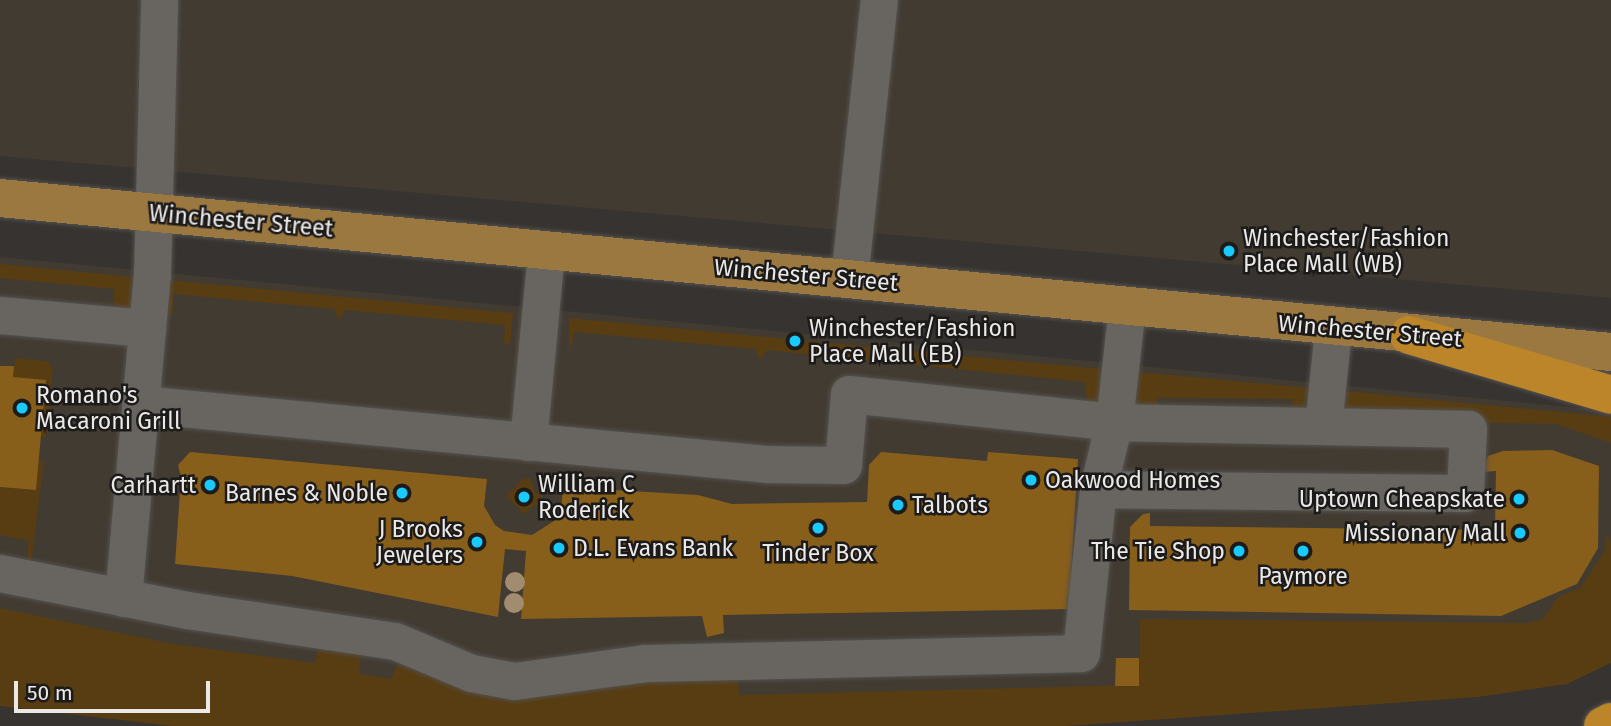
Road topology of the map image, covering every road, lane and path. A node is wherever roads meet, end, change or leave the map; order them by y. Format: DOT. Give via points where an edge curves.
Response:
graph roads {
  1 [pos="159,0"];
  2 [pos="879,0"];
  3 [pos="0,198"];
  4 [pos="154,213"];
  5 [pos="546,251"];
  6 [pos="849,279"];
  7 [pos="1128,306"];
  8 [pos="0,315"];
  9 [pos="147,328"];
  10 [pos="1333,329"];
  11 [pos="1409,335"];
  12 [pos="1611,352"];
  13 [pos="1611,395"];
  14 [pos="140,404"];
  15 [pos="1114,422"];
  16 [pos="1323,426"];
  17 [pos="528,442"];
  18 [pos="1098,489"];
  19 [pos="0,573"];
  20 [pos="123,598"];
  21 [pos="1611,722"];
  22 [pos="1603,726"];
  1 -- 4 [label="lane"];
  2 -- 6 [label="lane"];
  3 -- 4 [label="main road, Winchester Street"];
  4 -- 5 [label="main road, Winchester Street"];
  4 -- 9 [label="lane"];
  5 -- 6 [label="main road, Winchester Street"];
  5 -- 17 [label="lane"];
  6 -- 7 [label="main road, Winchester Street"];
  7 -- 10 [label="main road, Winchester Street"];
  7 -- 15 [label="lane"];
  8 -- 9 [label="lane"];
  9 -- 14 [label="lane"];
  10 -- 11 [label="main road, Winchester Street"];
  10 -- 16 [label="lane"];
  11 -- 12 [label="main road, Winchester Street"];
  11 -- 13 [label="highway"];
  14 -- 17 [label="lane"];
  14 -- 20 [label="lane"];
  15 -- 16 [label="lane"];
  15 -- 17 [label="lane" via="849,394 843,465 766,464"];
  15 -- 18 [label="lane"];
  16 -- 18 [label="lane" via="1468,429 1465,493"];
  18 -- 20 [label="lane" via="1081,653 645,663 514,681 471,673 396,641"];
  19 -- 20 [label="lane"];
  21 -- 22 [label="highway"];
}
